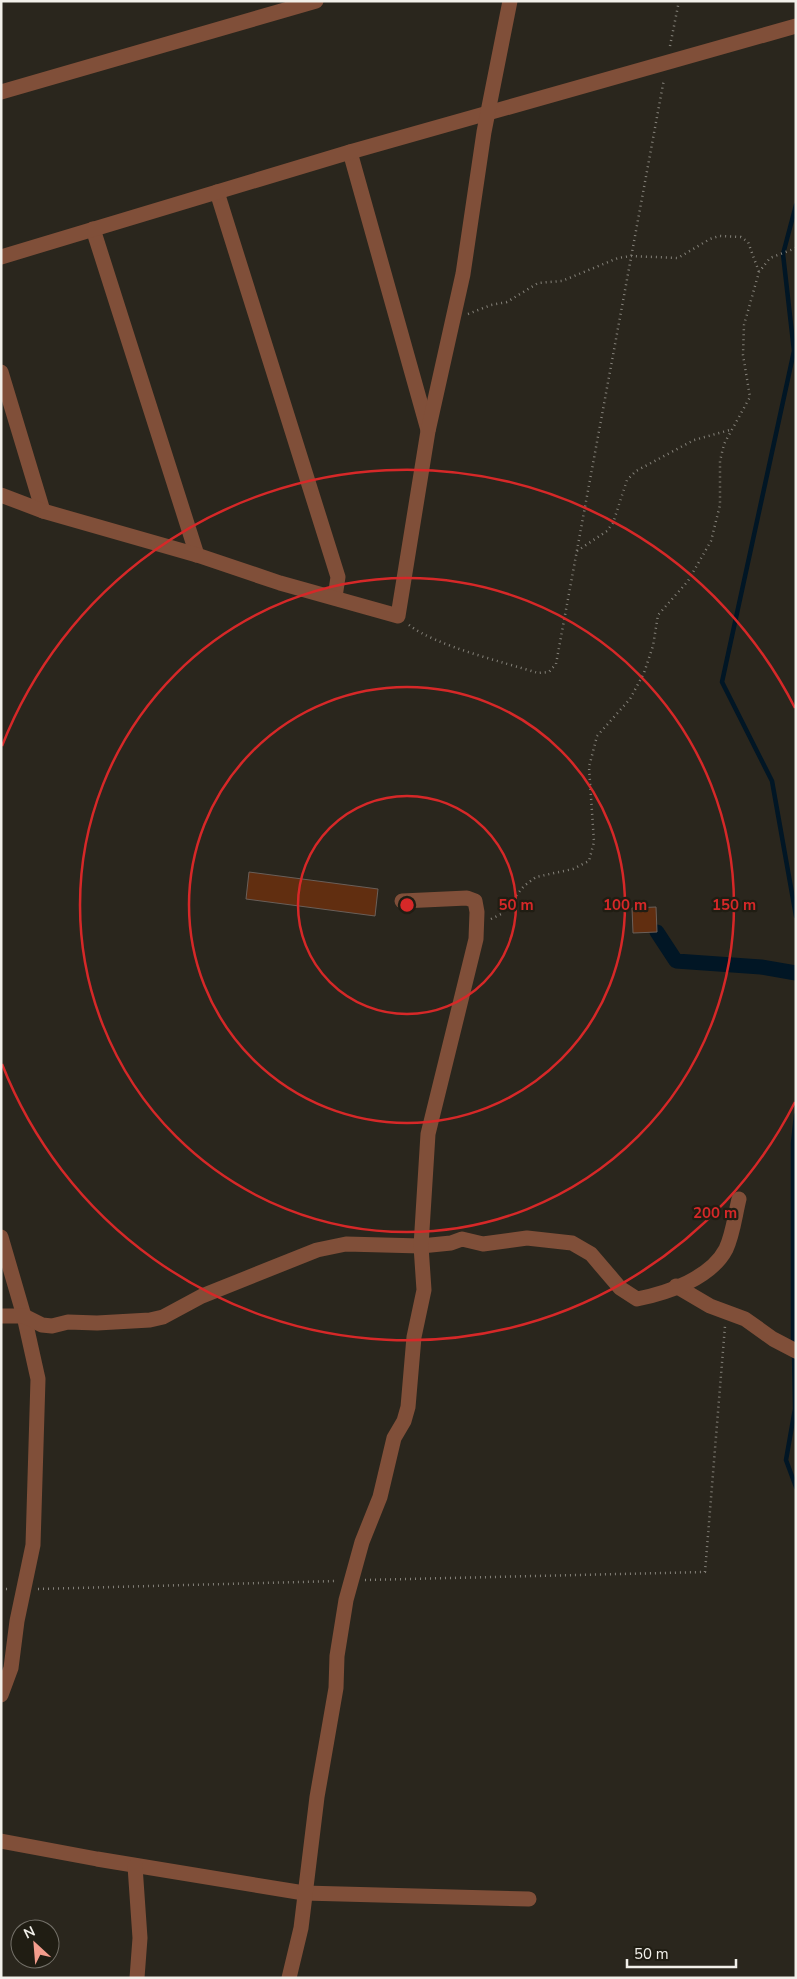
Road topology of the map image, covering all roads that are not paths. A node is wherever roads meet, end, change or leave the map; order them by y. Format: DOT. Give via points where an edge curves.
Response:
graph roads {
  1 [pos="316,1"];
  2 [pos="510,1"];
  3 [pos="796,26"];
  4 [pos="1,92"];
  5 [pos="487,114"];
  6 [pos="350,152"];
  7 [pos="217,192"];
  8 [pos="93,229"];
  9 [pos="1,257"];
  10 [pos="1,372"];
  11 [pos="428,431"];
  12 [pos="1,495"];
  13 [pos="43,511"];
  14 [pos="197,555"];
  15 [pos="335,597"];
  16 [pos="402,901"];
  17 [pos="739,1200"];
  18 [pos="1,1237"];
  19 [pos="421,1246"];
  20 [pos="676,1286"];
  21 [pos="1,1316"];
  22 [pos="24,1316"];
  23 [pos="796,1351"];
  24 [pos="1,1695"];
  25 [pos="1,1841"];
  26 [pos="135,1866"];
  27 [pos="304,1893"];
  28 [pos="529,1898"];
  29 [pos="137,1978"];
  30 [pos="289,1978"];
  1 -- 4 [label="street"];
  2 -- 5 [label="street"];
  3 -- 5 [label="street"];
  5 -- 6 [label="street"];
  5 -- 11 [label="street" via="463,274"];
  6 -- 7 [label="street"];
  6 -- 11 [label="street"];
  7 -- 8 [label="street"];
  7 -- 15 [label="street" via="338,577"];
  8 -- 9 [label="street"];
  8 -- 14 [label="street"];
  10 -- 13 [label="street"];
  11 -- 15 [label="street" via="398,616"];
  12 -- 13 [label="street"];
  13 -- 14 [label="street"];
  14 -- 15 [label="street" via="280,583"];
  16 -- 19 [label="street" via="467,898 475,901 476,939 428,1134"];
  17 -- 20 [label="street" via="721,1258 715,1265"];
  18 -- 22 [label="street"];
  19 -- 20 [label="street" via="462,1239 483,1244 509,1239 555,1240 582,1248 620,1288 637,1299"];
  19 -- 22 [label="street" via="346,1244 317,1250 202,1296 163,1317 97,1323 68,1322 52,1326"];
  19 -- 27 [label="street" via="424,1290 414,1338 408,1407 394,1438 380,1498 362,1542 341,1626 336,1688"];
  20 -- 23 [label="street" via="699,1300 745,1319"];
  21 -- 22 [label="street"];
  22 -- 24 [label="street" via="38,1379 33,1545 11,1668"];
  25 -- 26 [label="street"];
  26 -- 27 [label="street"];
  26 -- 29 [label="street" via="140,1938"];
  27 -- 28 [label="street"];
  27 -- 30 [label="street" via="301,1928"];
}
